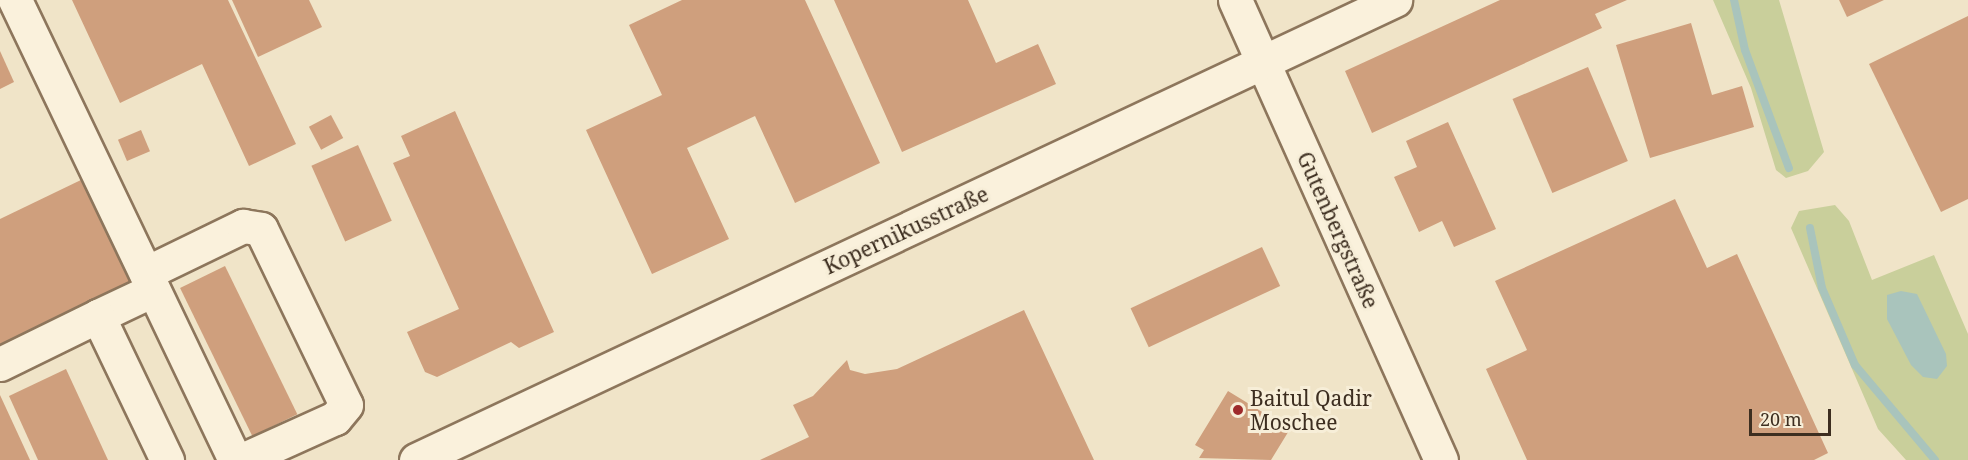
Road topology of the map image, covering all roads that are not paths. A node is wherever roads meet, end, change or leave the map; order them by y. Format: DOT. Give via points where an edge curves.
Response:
graph roads {
  1 [pos="15,0"];
  2 [pos="1235,0"];
  3 [pos="1395,0"];
  4 [pos="1264,62"];
  5 [pos="149,282"];
  6 [pos="98,316"];
  7 [pos="0,364"];
  8 [pos="227,457"];
  9 [pos="167,460"];
  10 [pos="416,460"];
  11 [pos="1441,460"];
  1 -- 5 [label="street"];
  2 -- 4 [label="street, Gutenbergstraße"];
  3 -- 4 [label="street, Kopernikusstraße"];
  4 -- 10 [label="street, Kopernikusstraße"];
  4 -- 11 [label="street, Gutenbergstraße"];
  5 -- 6 [label="street"];
  5 -- 8 [label="street"];
  5 -- 8 [label="street" via="243,226 261,229 346,405 335,418"];
  6 -- 7 [label="street"];
  6 -- 9 [label="street"];
}
